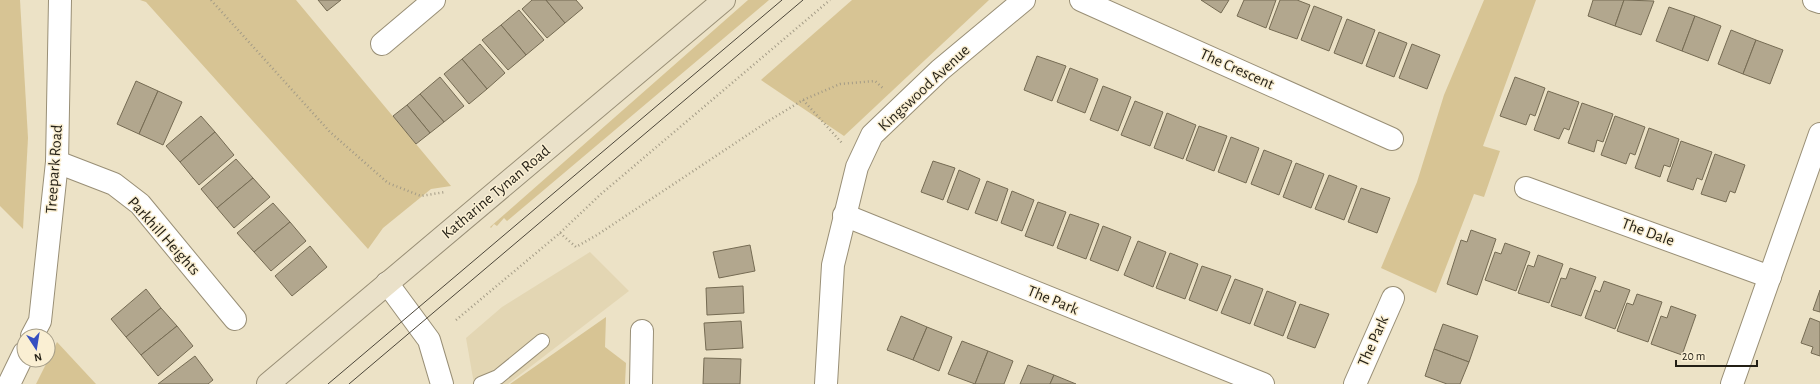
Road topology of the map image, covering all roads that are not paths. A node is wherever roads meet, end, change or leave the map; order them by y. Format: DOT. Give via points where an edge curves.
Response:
graph roads {
  1 [pos="60,0"];
  2 [pos="434,0"];
  3 [pos="724,0"];
  4 [pos="1024,0"];
  5 [pos="1081,0"];
  6 [pos="1814,0"];
  7 [pos="1820,2"];
  8 [pos="382,44"];
  9 [pos="1820,134"];
  10 [pos="1392,139"];
  11 [pos="57,162"];
  12 [pos="1526,188"];
  13 [pos="844,215"];
  14 [pos="1770,277"];
  15 [pos="387,283"];
  16 [pos="1392,298"];
  17 [pos="235,320"];
  18 [pos="36,328"];
  19 [pos="642,331"];
  20 [pos="542,340"];
  21 [pos="17,368"];
  22 [pos="9,384"];
  23 [pos="268,384"];
  24 [pos="442,384"];
  25 [pos="481,384"];
  26 [pos="641,384"];
  27 [pos="826,384"];
  28 [pos="1263,384"];
  29 [pos="1354,384"];
  30 [pos="1732,384"];
  1 -- 11 [label="street, Treepark Road"];
  2 -- 8 [label="street"];
  3 -- 15 [label="main road, Katharine Tynan Road"];
  4 -- 13 [label="street, Kingswood Avenue" via="940,70 872,135 856,167"];
  5 -- 10 [label="street, The Crescent"];
  6 -- 7 [label="street"];
  9 -- 14 [label="street"];
  11 -- 17 [label="street, Parkhill Heights" via="114,184 140,204"];
  11 -- 18 [label="street, Treepark Road" via="40,321"];
  12 -- 14 [label="street, The Dale"];
  13 -- 27 [label="street, Kingswood Avenue" via="834,265"];
  13 -- 28 [label="street, The Park"];
  14 -- 30 [label="street"];
  15 -- 23 [label="main road, Katharine Tynan Road"];
  15 -- 24 [label="street" via="429,340"];
  16 -- 29 [label="street, The Park"];
  19 -- 26 [label="street"];
  20 -- 25 [label="lane" via="498,377"];
  21 -- 22 [label="street"];
}
